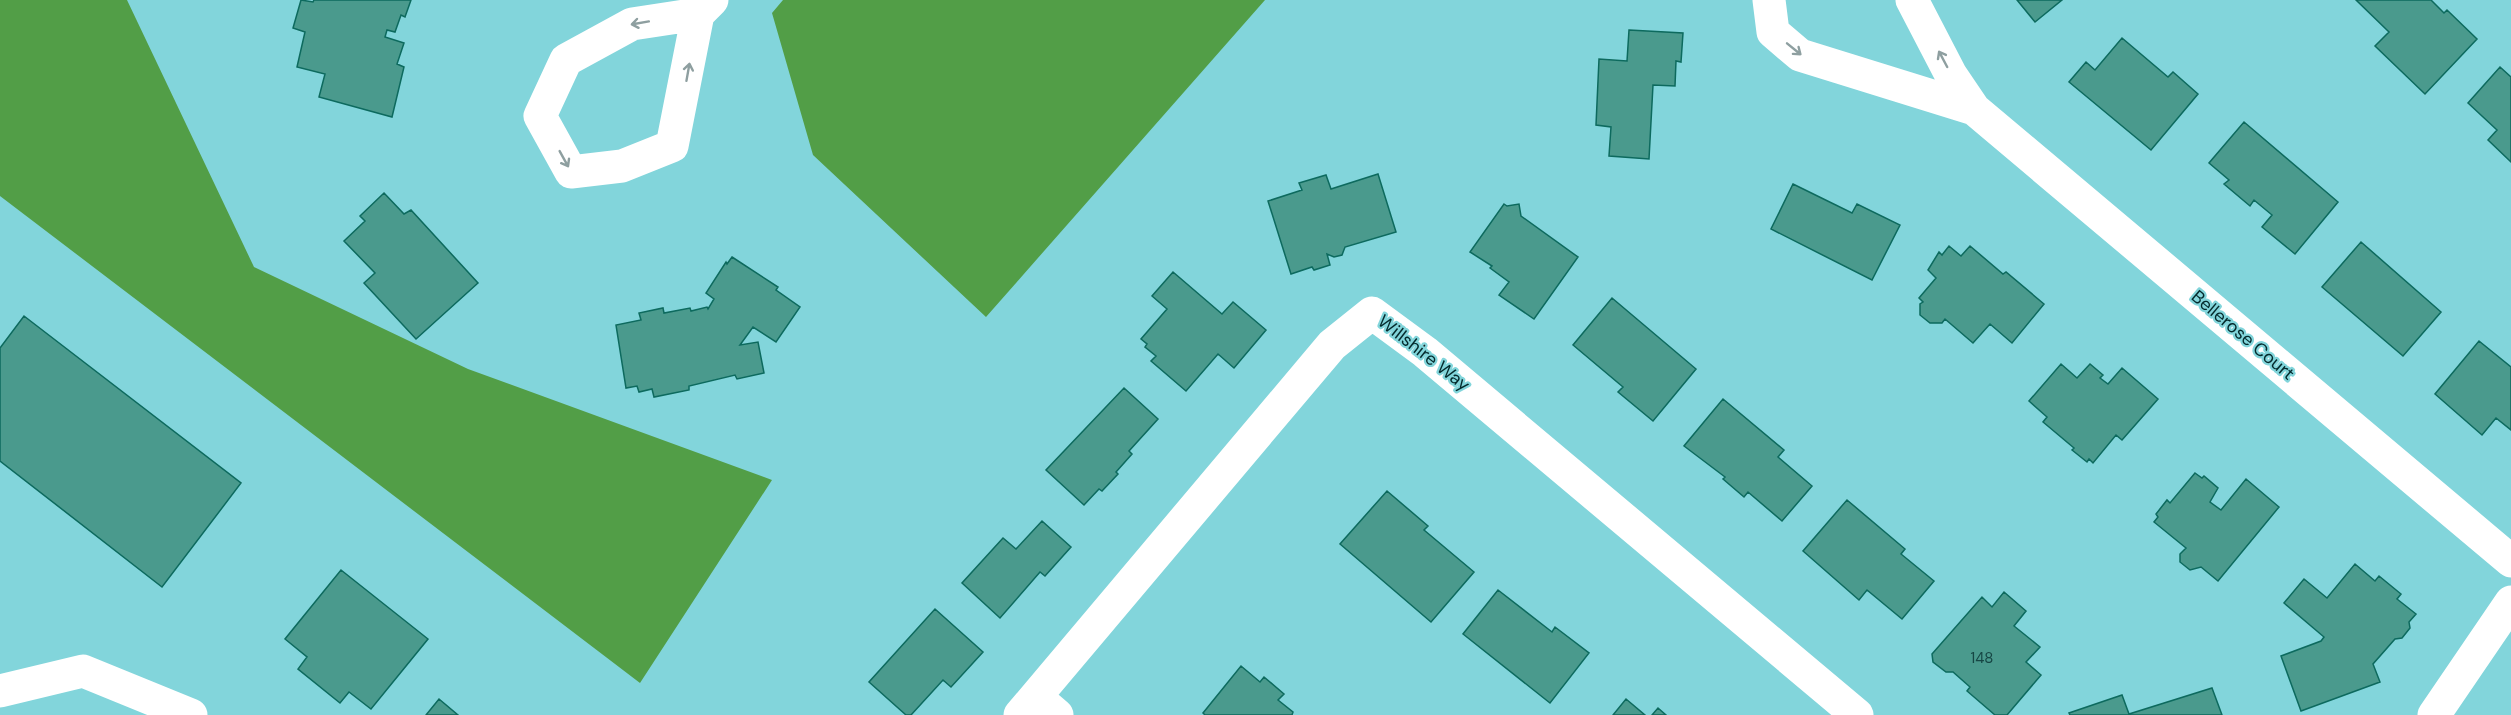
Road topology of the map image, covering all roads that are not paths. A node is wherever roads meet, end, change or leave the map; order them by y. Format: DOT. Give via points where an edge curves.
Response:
graph roads {
  1 [pos="1769,0"];
  2 [pos="1912,0"];
  3 [pos="705,7"];
  4 [pos="1974,109"];
  5 [pos="2511,561"];
  6 [pos="2511,602"];
  7 [pos="0,691"];
  8 [pos="1038,709"];
  9 [pos="191,715"];
  10 [pos="1857,715"];
  11 [pos="2434,715"];
  1 -- 4 [label="street, Bellerose Court, one-way" via="1773,32 1800,55"];
  4 -- 2 [label="street, Bellerose Court, one-way" via="1951,75"];
  3 -- 3 [label="street, one-way" via="632,24 566,60 540,116 571,172 622,166 672,146"];
  4 -- 5 [label="street, Bellerose Court"];
  6 -- 11 [label="street"];
  7 -- 9 [label="street" via="83,671"];
  8 -- 10 [label="street, Willshire Way" via="1332,345 1372,313 1425,352"];
}
